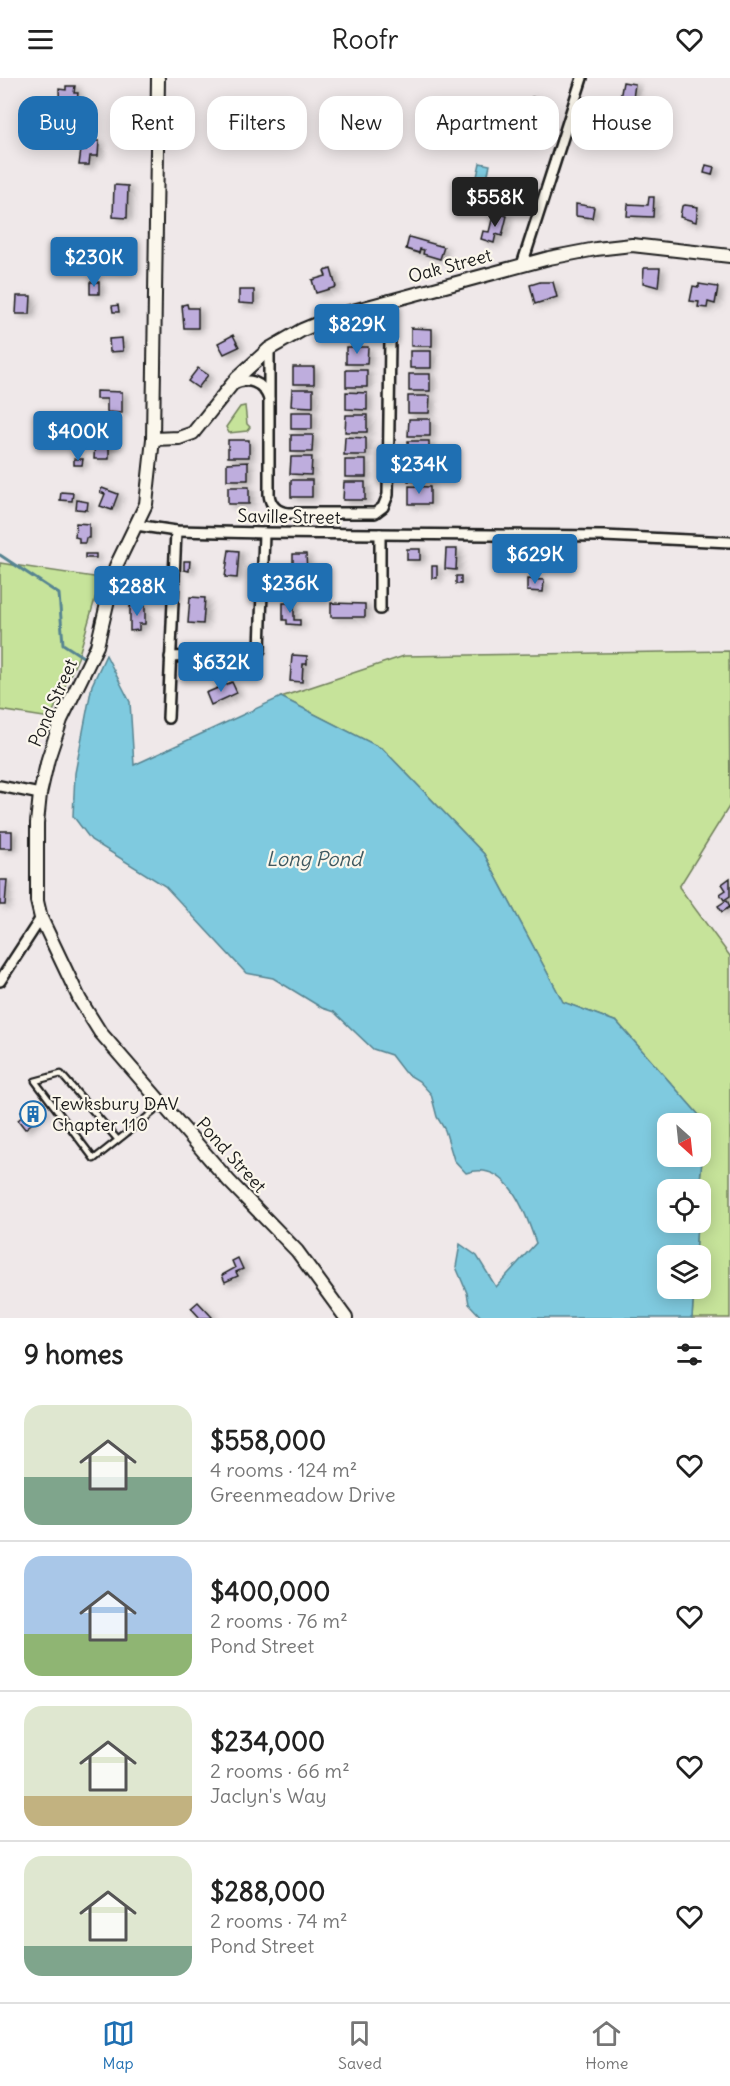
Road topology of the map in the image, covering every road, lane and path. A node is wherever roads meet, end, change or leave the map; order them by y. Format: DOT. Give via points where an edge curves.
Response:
graph roads {
  1 [pos="158,78"];
  2 [pos="582,78"];
  3 [pos="730,256"];
  4 [pos="522,265"];
  5 [pos="382,304"];
  6 [pos="269,349"];
  7 [pos="230,386"];
  8 [pos="269,402"];
  9 [pos="153,439"];
  10 [pos="136,525"];
  11 [pos="177,531"];
  12 [pos="264,533"];
  13 [pos="380,534"];
  14 [pos="730,542"];
  15 [pos="380,609"];
  16 [pos="170,657"];
  17 [pos="168,718"];
  18 [pos="0,786"];
  19 [pos="40,794"];
  20 [pos="41,918"];
  21 [pos="0,981"];
  22 [pos="162,1105"];
  23 [pos="118,1140"];
  24 [pos="346,1318"];
  1 -- 9 [label="street, Pond Street"];
  2 -- 4 [label="street"];
  3 -- 4 [label="street, Oak Street" via="632,245"];
  4 -- 5 [label="street, Oak Street"];
  5 -- 6 [label="street, Oak Street" via="315,324"];
  5 -- 8 [label="street" via="390,344 386,503 380,511 286,513 275,507 269,494"];
  6 -- 7 [label="street, Oak Street"];
  6 -- 8 [label="street"];
  7 -- 8 [label="street" via="242,381 255,382 263,388"];
  7 -- 9 [label="street, Oak Street" via="193,433"];
  9 -- 10 [label="street, Pond Street" via="147,501"];
  10 -- 11 [label="street, Saville Street"];
  10 -- 19 [label="street, Pond Street" via="116,566 97,646 61,720"];
  11 -- 12 [label="street, Saville Street"];
  11 -- 16 [label="street"];
  12 -- 13 [label="street, Saville Street"];
  12 -- 16 [label="street" via="260,650 253,654"];
  13 -- 14 [label="street, Saville Street" via="604,536"];
  13 -- 15 [label="street"];
  16 -- 17 [label="street"];
  18 -- 19 [label="street"];
  19 -- 20 [label="street, Pond Street" via="37,879"];
  20 -- 21 [label="street"];
  20 -- 22 [label="street, Pond Street" via="80,1000 100,1032"];
  22 -- 23 [label="lane"];
  22 -- 24 [label="street, Pond Street" via="297,1251"];
  23 -- 23 [label="lane" via="94,1159 35,1081 61,1074"];
}
